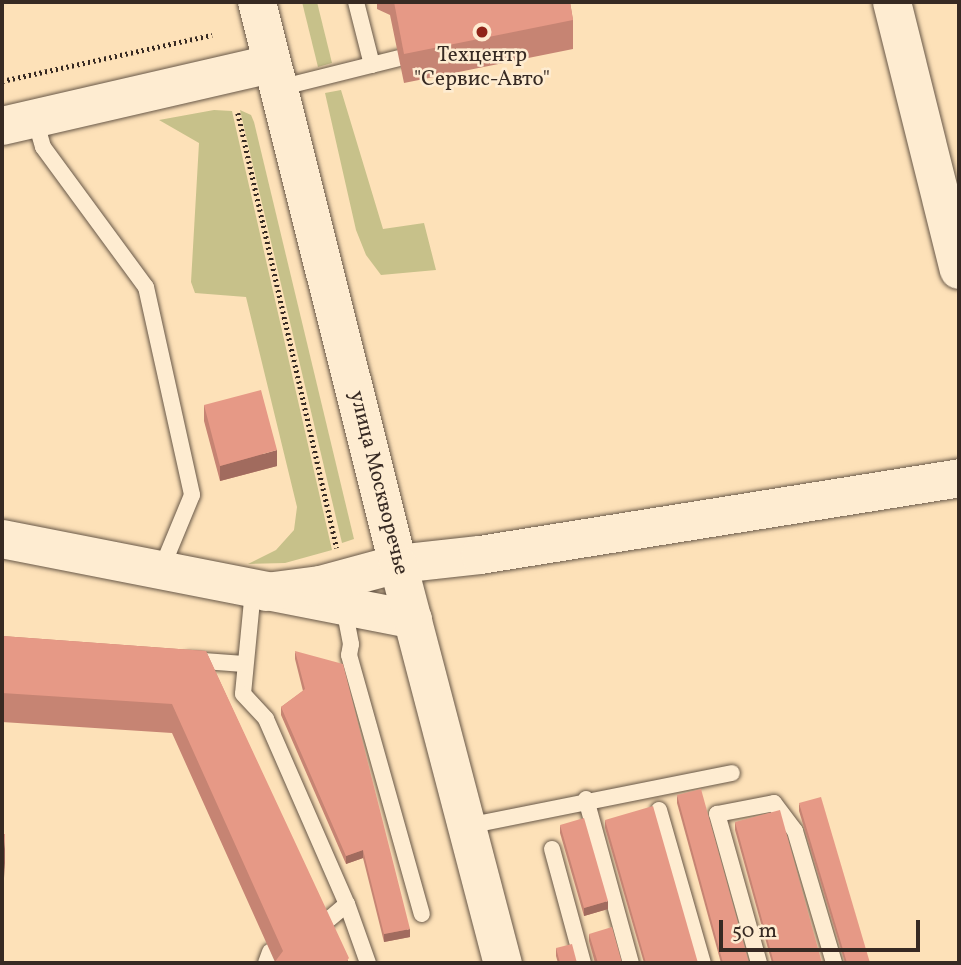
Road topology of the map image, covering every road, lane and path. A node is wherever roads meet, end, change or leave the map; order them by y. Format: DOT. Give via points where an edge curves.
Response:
graph roads {
  1 [pos="257,2"];
  2 [pos="356,2"];
  3 [pos="892,2"];
  4 [pos="212,35"];
  5 [pos="399,58"];
  6 [pos="372,65"];
  7 [pos="274,76"];
  8 [pos="2,81"];
  9 [pos="238,113"];
  10 [pos="18,122"];
  11 [pos="959,270"];
  12 [pos="959,478"];
  13 [pos="9,534"];
  14 [pos="337,548"];
  15 [pos="398,564"];
  16 [pos="161,570"];
  17 [pos="259,591"];
  18 [pos="344,608"];
  19 [pos="413,620"];
  20 [pos="176,659"];
  21 [pos="244,664"];
  22 [pos="732,773"];
  23 [pos="586,799"];
  24 [pos="659,810"];
  25 [pos="467,826"];
  26 [pos="552,849"];
  27 [pos="347,904"];
  28 [pos="422,914"];
  29 [pos="324,923"];
  30 [pos="368,963"];
  31 [pos="503,963"];
  32 [pos="583,963"];
  33 [pos="631,963"];
  34 [pos="703,963"];
  35 [pos="759,963"];
  36 [pos="834,963"];
  1 -- 7 [label="street, улица Москворечье"];
  2 -- 6 [label="lane"];
  3 -- 11 [label="street"];
  4 -- 8 [label="path"];
  5 -- 6 [label="lane"];
  6 -- 7 [label="lane"];
  7 -- 10 [label="street"];
  7 -- 15 [label="street, улица Москворечье"];
  9 -- 14 [label="path"];
  10 -- 16 [label="lane" via="43,147 146,287 192,495"];
  12 -- 15 [label="street" via="480,555"];
  13 -- 16 [label="street"];
  15 -- 17 [label="street" via="320,585"];
  15 -- 19 [label="street, улица Москворечье"];
  16 -- 17 [label="street"];
  17 -- 18 [label="street"];
  17 -- 21 [label="lane"];
  18 -- 19 [label="street"];
  18 -- 28 [label="lane" via="349,655"];
  19 -- 25 [label="street, улица Москворечье"];
  20 -- 21 [label="lane"];
  21 -- 27 [label="lane" via="243,694 266,719"];
  22 -- 23 [label="lane"];
  23 -- 25 [label="lane"];
  23 -- 33 [label="lane"];
  24 -- 34 [label="lane"];
  25 -- 31 [label="street, улица Москворечье"];
  26 -- 32 [label="lane"];
  27 -- 29 [label="lane"];
  27 -- 30 [label="lane"];
  35 -- 36 [label="lane" via="717,814 774,803 795,831"];
}
